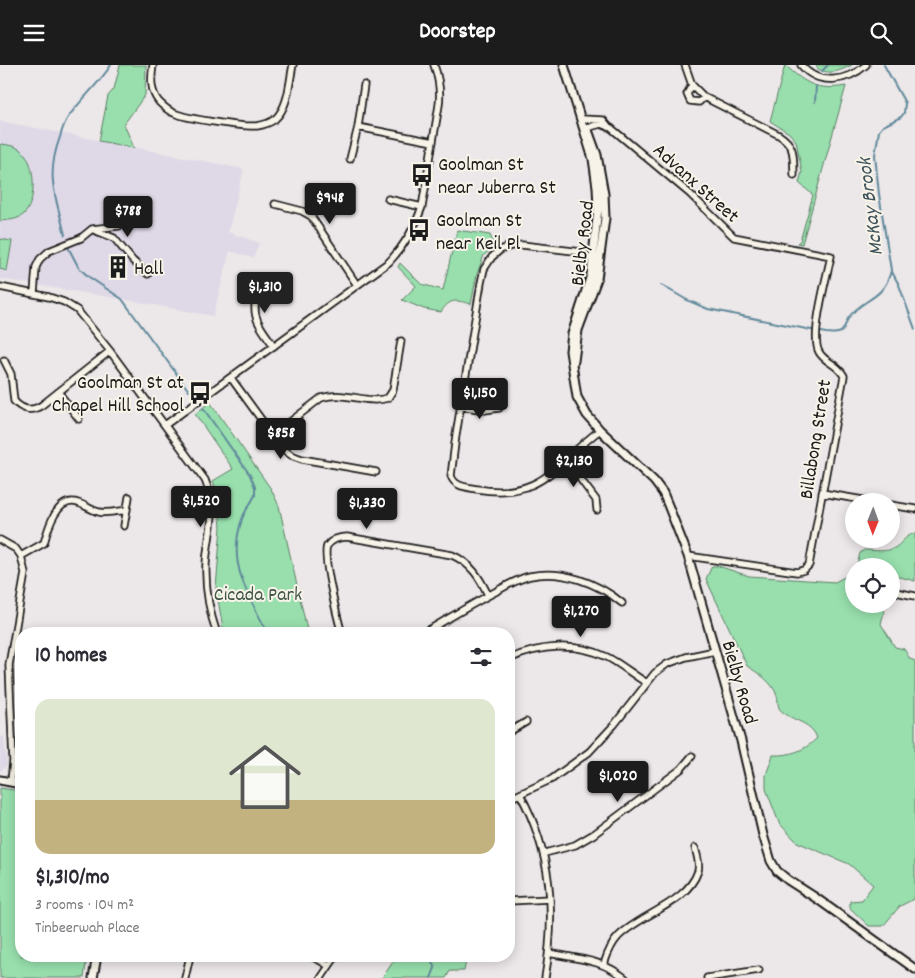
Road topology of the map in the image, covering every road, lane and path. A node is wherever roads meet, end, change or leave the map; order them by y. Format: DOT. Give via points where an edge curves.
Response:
graph roads {
  1 [pos="153,65"];
  2 [pos="293,65"];
  3 [pos="434,65"];
  4 [pos="564,65"];
  5 [pos="684,65"];
  6 [pos="801,65"];
  7 [pos="866,65"];
  8 [pos="364,85"];
  9 [pos="692,85"];
  10 [pos="704,97"];
  11 [pos="583,123"];
  12 [pos="608,126"];
  13 [pos="358,127"];
  14 [pos="433,142"];
  15 [pos="350,159"];
  16 [pos="794,175"];
  17 [pos="388,199"];
  18 [pos="275,204"];
  19 [pos="422,207"];
  20 [pos="119,226"];
  21 [pos="92,229"];
  22 [pos="595,245"];
  23 [pos="582,252"];
  24 [pos="831,256"];
  25 [pos="592,260"];
  26 [pos="148,274"];
  27 [pos="260,280"];
  28 [pos="357,285"];
  29 [pos="0,287"];
  30 [pos="34,293"];
  31 [pos="401,341"];
  32 [pos="274,346"];
  33 [pos="110,351"];
  34 [pos="4,360"];
  35 [pos="573,369"];
  36 [pos="231,378"];
  37 [pos="58,392"];
  38 [pos="460,406"];
  39 [pos="499,408"];
  40 [pos="79,419"];
  41 [pos="165,425"];
  42 [pos="600,430"];
  43 [pos="273,435"];
  44 [pos="566,461"];
  45 [pos="376,472"];
  46 [pos="822,493"];
  47 [pos="128,497"];
  48 [pos="845,497"];
  49 [pos="900,506"];
  50 [pos="915,509"];
  51 [pos="126,510"];
  52 [pos="597,510"];
  53 [pos="124,526"];
  54 [pos="0,540"];
  55 [pos="21,556"];
  56 [pos="688,556"];
  57 [pos="900,593"];
  58 [pos="488,595"];
  59 [pos="915,596"];
  60 [pos="622,603"];
  61 [pos="16,627"];
  62 [pos="215,627"];
  63 [pos="340,627"];
  64 [pos="434,627"];
  65 [pos="15,630"];
  66 [pos="715,651"];
  67 [pos="515,657"];
  68 [pos="647,683"];
  69 [pos="526,722"];
  70 [pos="515,728"];
  71 [pos="692,756"];
  72 [pos="0,780"];
  73 [pos="12,782"];
  74 [pos="15,783"];
  75 [pos="520,794"];
  76 [pos="515,796"];
  77 [pos="696,848"];
  78 [pos="544,853"];
  79 [pos="550,899"];
  80 [pos="515,901"];
  81 [pos="549,953"];
  82 [pos="96,962"];
  83 [pos="189,962"];
  84 [pos="322,962"];
  85 [pos="332,962"];
  86 [pos="604,964"];
  87 [pos="329,966"];
  88 [pos="915,969"];
  89 [pos="760,970"];
  90 [pos="93,978"];
  91 [pos="186,978"];
  92 [pos="321,978"];
  93 [pos="545,978"];
  94 [pos="625,978"];
  95 [pos="707,978"];
  1 -- 2 [label="street" via="153,92 158,101 175,114 257,126 275,119 285,104"];
  3 -- 14 [label="street" via="440,91"];
  4 -- 11 [label="street, Bielby Road"];
  5 -- 9 [label="street"];
  6 -- 7 [label="street" via="805,71 828,80 841,78"];
  8 -- 13 [label="street"];
  9 -- 10 [label="street"];
  9 -- 10 [label="street" via="687,94 690,101 699,102"];
  10 -- 16 [label="street" via="788,141"];
  11 -- 12 [label="street"];
  11 -- 12 [label="street, Advanx Street" via="603,120"];
  11 -- 22 [label="street, Bielby Road" via="597,187"];
  11 -- 35 [label="street, Bielby Road" via="597,155 605,218 597,279 578,330"];
  12 -- 24 [label="street, Advanx Street" via="690,194 734,237"];
  13 -- 14 [label="street"];
  13 -- 15 [label="street"];
  14 -- 19 [label="street"];
  17 -- 19 [label="street"];
  18 -- 28 [label="street" via="311,216"];
  19 -- 28 [label="street" via="405,244 396,255"];
  20 -- 21 [label="street"];
  21 -- 26 [label="street" via="114,238"];
  21 -- 30 [label="street" via="40,259 36,267"];
  22 -- 23 [label="street"];
  22 -- 25 [label="street, Bielby Road"];
  23 -- 25 [label="street"];
  23 -- 38 [label="street" via="522,245 506,248 492,257 484,269"];
  24 -- 46 [label="street, Billabong Street" via="816,345 821,355 844,376"];
  25 -- 35 [label="street, Bielby Road" via="588,287 572,334"];
  27 -- 32 [label="street" via="255,319"];
  28 -- 32 [label="street"];
  29 -- 30 [label="street"];
  30 -- 33 [label="street" via="64,302 77,310"];
  31 -- 43 [label="street" via="393,390 388,399 378,401 338,395 321,398"];
  32 -- 36 [label="street"];
  33 -- 37 [label="street"];
  33 -- 41 [label="street"];
  34 -- 37 [label="street" via="11,374 12,397 18,406 37,409"];
  35 -- 42 [label="street, Bielby Road" via="577,397"];
  36 -- 41 [label="street"];
  36 -- 43 [label="street"];
  37 -- 40 [label="street"];
  38 -- 39 [label="street" via="485,410"];
  38 -- 44 [label="street" via="451,476 459,486 490,491 523,489 537,483"];
  41 -- 62 [label="street" via="199,471 211,496 213,515 206,581"];
  42 -- 44 [label="street"];
  42 -- 56 [label="street, Bielby Road" via="663,493"];
  43 -- 45 [label="street" via="291,455 302,459"];
  44 -- 52 [label="street" via="596,500"];
  46 -- 48 [label="street"];
  46 -- 56 [label="street, Billabong Street" via="809,565 804,570 797,572"];
  47 -- 51 [label="street"];
  49 -- 50 [label="street"];
  51 -- 53 [label="street"];
  51 -- 55 [label="street" via="100,512 79,503 66,502 49,525 44,543"];
  54 -- 55 [label="street" via="16,549"];
  55 -- 61 [label="street" via="25,573"];
  56 -- 66 [label="street, Bielby Road"];
  57 -- 59 [label="street"];
  58 -- 60 [label="street" via="530,576 560,575 609,592"];
  58 -- 63 [label="street" via="471,567 452,555 340,537 326,548 326,561"];
  58 -- 64 [label="street"];
  65 -- 73 [label="street" via="9,665"];
  66 -- 68 [label="street" via="667,664"];
  66 -- 88 [label="street, Bielby Road" via="763,835 777,871"];
  67 -- 68 [label="street" via="533,650 575,647 608,658"];
  68 -- 75 [label="street" via="589,752 552,779"];
  69 -- 70 [label="street"];
  71 -- 78 [label="street" via="681,769 594,834 575,845"];
  72 -- 73 [label="street"];
  73 -- 74 [label="street"];
  75 -- 76 [label="street"];
  75 -- 78 [label="street"];
  77 -- 86 [label="street" via="698,870 693,880 681,895 617,937"];
  78 -- 79 [label="street"];
  79 -- 80 [label="street"];
  79 -- 81 [label="street"];
  81 -- 86 [label="street"];
  81 -- 93 [label="street"];
  82 -- 90 [label="street"];
  83 -- 91 [label="street"];
  84 -- 87 [label="street"];
  85 -- 87 [label="street"];
  86 -- 94 [label="street"];
  87 -- 92 [label="street"];
  89 -- 95 [label="street"];
}
